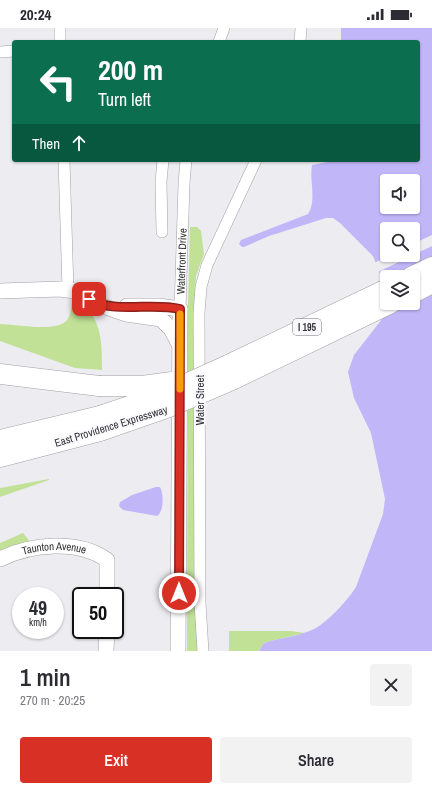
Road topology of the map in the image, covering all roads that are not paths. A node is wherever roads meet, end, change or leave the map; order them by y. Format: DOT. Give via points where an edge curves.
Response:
graph roads {
  1 [pos="60,28"];
  2 [pos="224,28"];
  3 [pos="301,28"];
  4 [pos="60,40"];
  5 [pos="220,40"];
  6 [pos="300,40"];
  7 [pos="12,51"];
  8 [pos="0,52"];
  9 [pos="64,162"];
  10 [pos="163,162"];
  11 [pos="186,162"];
  12 [pos="255,162"];
  13 [pos="162,232"];
  14 [pos="432,267"];
  15 [pos="420,273"];
  16 [pos="432,283"];
  17 [pos="420,289"];
  18 [pos="0,290"];
  19 [pos="68,290"];
  20 [pos="380,292"];
  21 [pos="110,308"];
  22 [pos="380,308"];
  23 [pos="180,309"];
  24 [pos="154,317"];
  25 [pos="180,347"];
  26 [pos="228,365"];
  27 [pos="0,370"];
  28 [pos="0,374"];
  29 [pos="40,378"];
  30 [pos="100,423"];
  31 [pos="61,426"];
  32 [pos="0,432"];
  33 [pos="0,440"];
  34 [pos="0,457"];
  35 [pos="0,558"];
  36 [pos="107,587"];
  37 [pos="107,639"];
  38 [pos="106,651"];
  39 [pos="178,651"];
  40 [pos="203,651"];
  1 -- 4 [label="street"];
  2 -- 5 [label="street"];
  3 -- 6 [label="street"];
  7 -- 8 [label="street"];
  9 -- 19 [label="street"];
  10 -- 13 [label="street"];
  11 -- 23 [label="street, Waterfront Drive"];
  12 -- 40 [label="street, Water Street" via="207,265 201,287 200,603"];
  14 -- 15 [label="highway"];
  16 -- 17 [label="highway"];
  18 -- 19 [label="main road"];
  19 -- 21 [label="main road"];
  20 -- 26 [label="highway, East Providence Expressway / I 195"];
  21 -- 23 [label="main road" via="154,306"];
  21 -- 24 [label="main road" via="126,314"];
  22 -- 30 [label="highway, East Providence Expressway / I 195, bridge" via="184,402"];
  23 -- 24 [label="main road"];
  23 -- 25 [label="main road, Waterfront Drive"];
  24 -- 25 [label="main road" via="168,325"];
  25 -- 39 [label="main road, Waterfront Drive"];
  26 -- 29 [label="highway, bridge" via="167,383 137,386 99,386"];
  26 -- 30 [label="highway, East Providence Expressway / I 195, bridge"];
  27 -- 29 [label="highway"];
  28 -- 29 [label="highway"];
  30 -- 31 [label="highway, East Providence Expressway / I 195"];
  30 -- 34 [label="highway, East Providence Expressway / I 195"];
  31 -- 32 [label="highway" via="31,431"];
  31 -- 33 [label="highway, East Providence Expressway / I 195"];
  35 -- 36 [label="main road, Taunton Avenue" via="26,550 50,547 84,549 107,560"];
  37 -- 38 [label="main road"];
}
